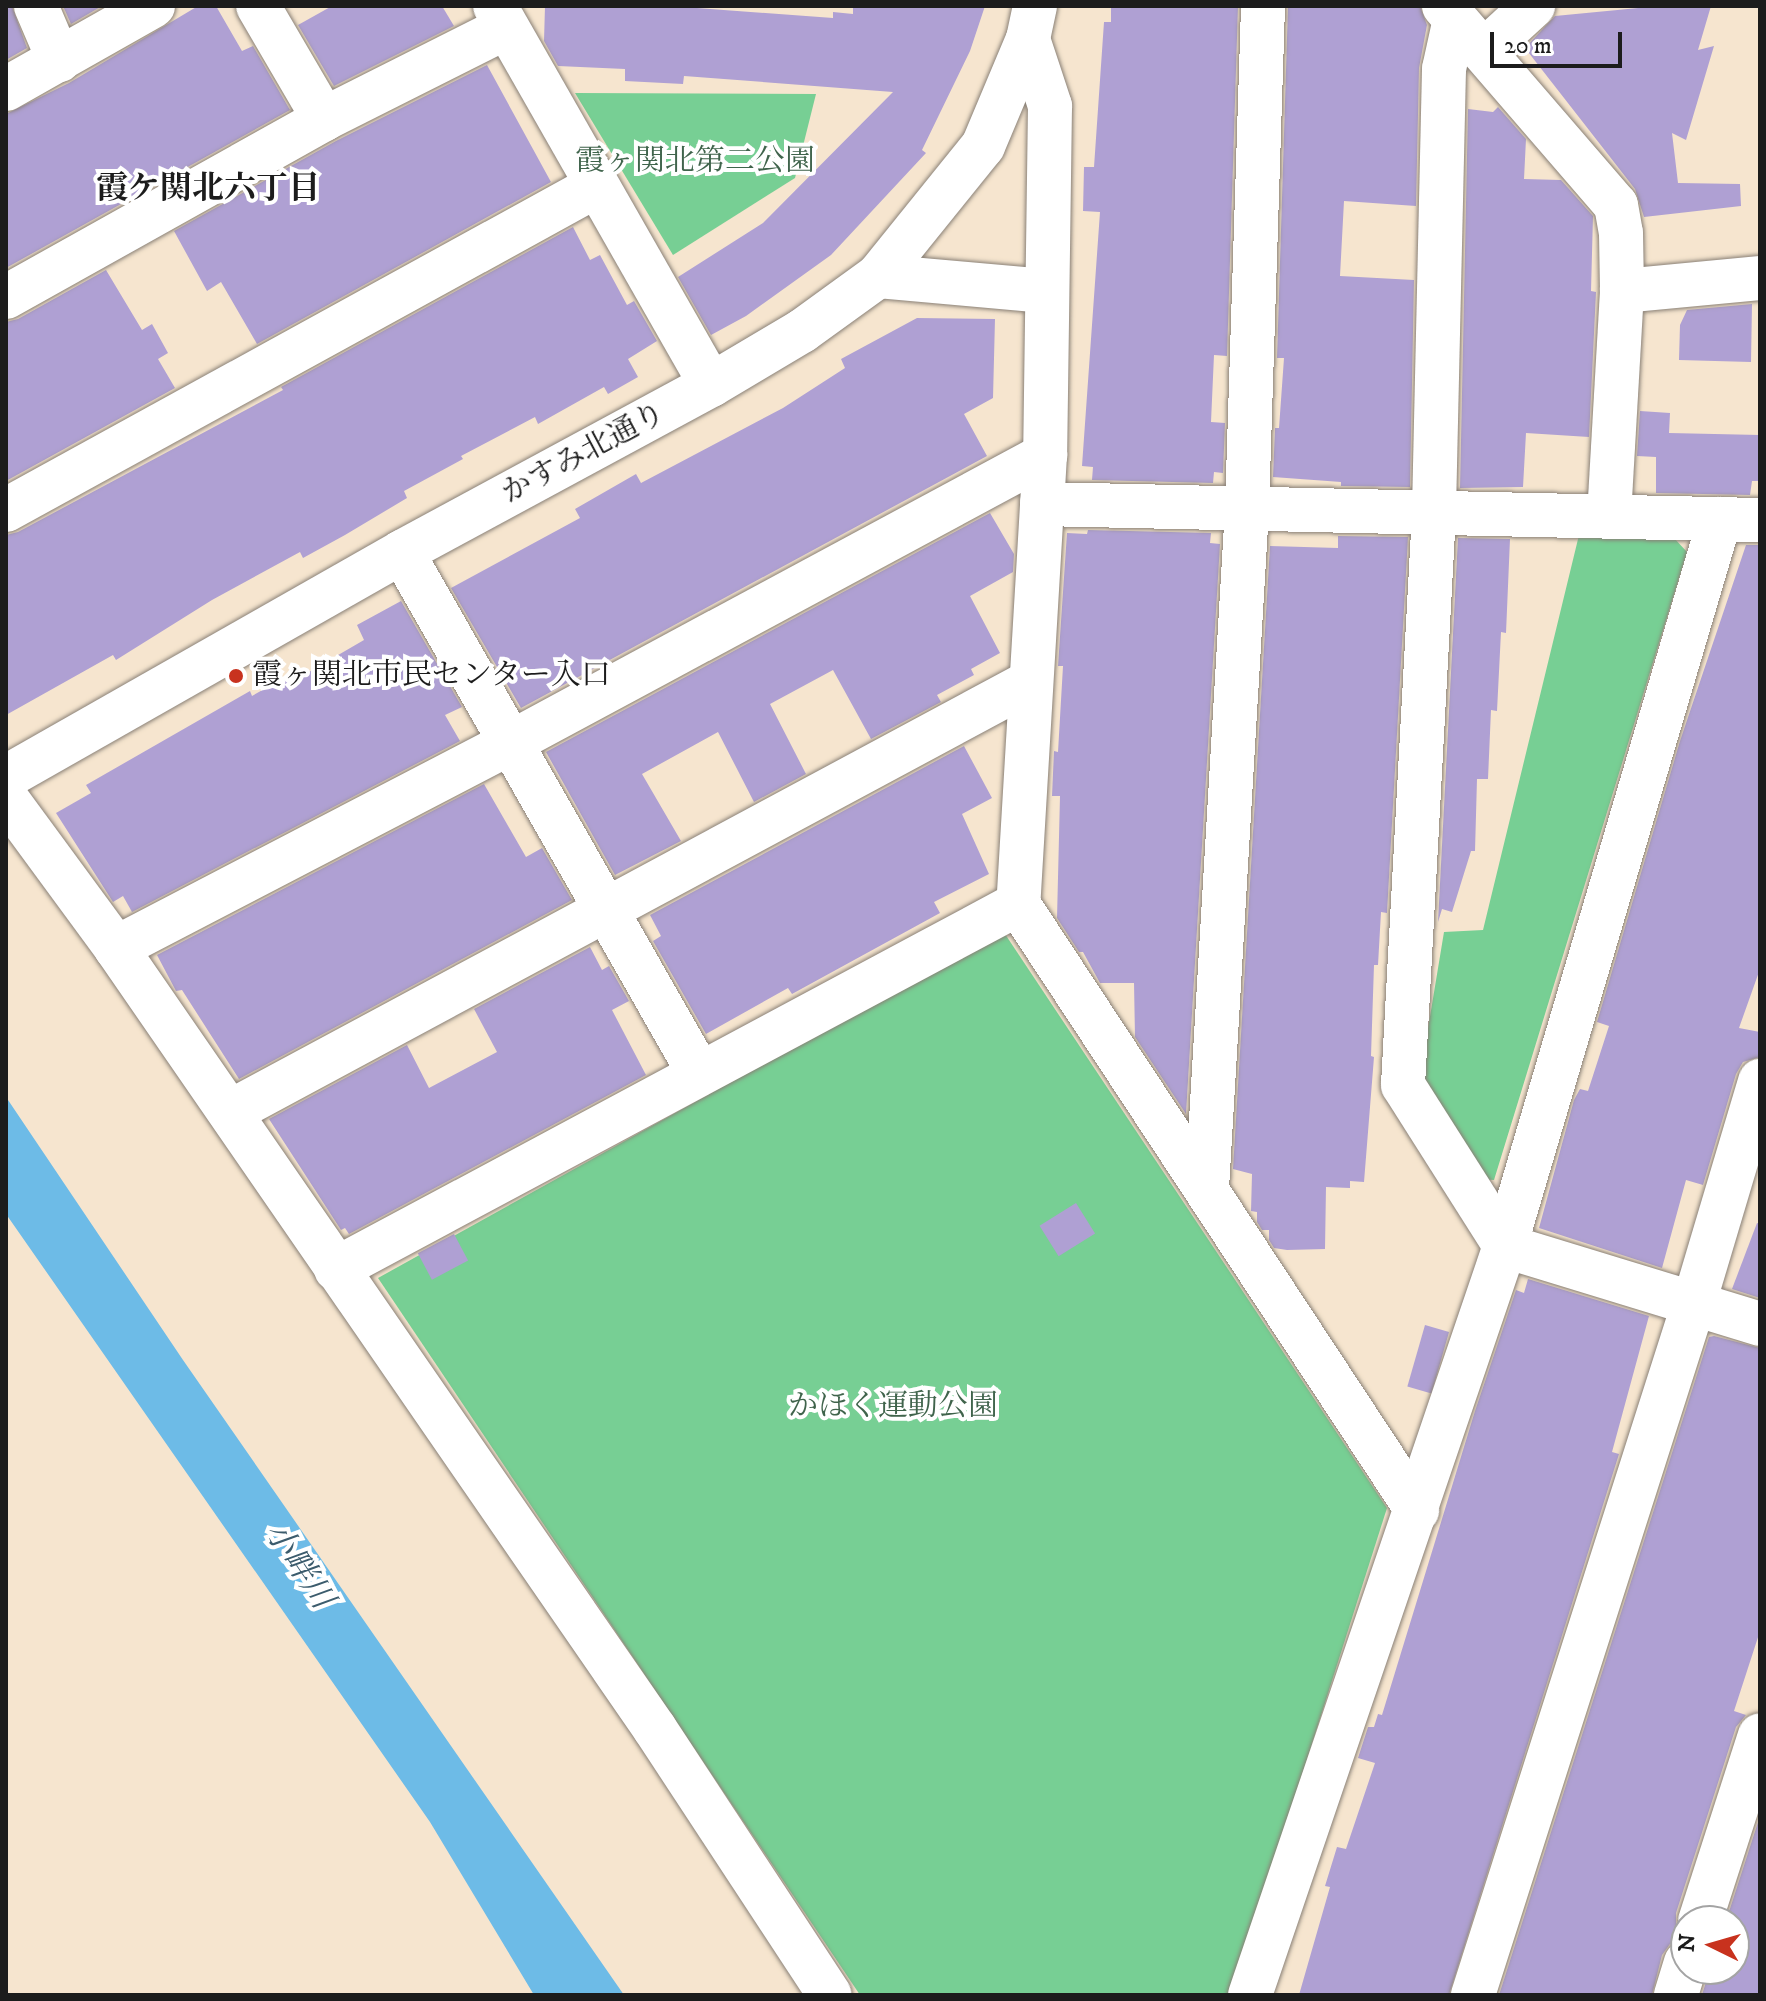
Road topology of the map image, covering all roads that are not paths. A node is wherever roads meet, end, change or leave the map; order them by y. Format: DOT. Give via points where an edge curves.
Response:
graph roads {
  1 [pos="36,6"];
  2 [pos="153,6"];
  3 [pos="258,6"];
  4 [pos="1263,6"];
  5 [pos="1533,6"];
  6 [pos="1449,12"];
  7 [pos="500,17"];
  8 [pos="1032,23"];
  9 [pos="1484,51"];
  10 [pos="59,60"];
  11 [pos="6,89"];
  12 [pos="324,119"];
  13 [pos="596,186"];
  14 [pos="878,276"];
  15 [pos="1760,278"];
  16 [pos="1046,291"];
  17 [pos="1622,291"];
  18 [pos="6,297"];
  19 [pos="711,385"];
  20 [pos="1045,455"];
  21 [pos="1042,504"];
  22 [pos="1247,508"];
  23 [pos="6,510"];
  24 [pos="1434,513"];
  25 [pos="1609,516"];
  26 [pos="1740,519"];
  27 [pos="402,552"];
  28 [pos="1030,682"];
  29 [pos="510,743"];
  30 [pos="6,777"];
  31 [pos="6,798"];
  32 [pos="1018,904"];
  33 [pos="606,910"];
  34 [pos="116,948"];
  35 [pos="699,1073"];
  36 [pos="1760,1081"];
  37 [pos="230,1112"];
  38 [pos="1207,1188"];
  39 [pos="1505,1246"];
  40 [pos="336,1269"];
  41 [pos="1694,1303"];
  42 [pos="1760,1324"];
  43 [pos="1417,1510"];
  44 [pos="1760,1735"];
  45 [pos="1705,1905"];
  46 [pos="830,1995"];
  47 [pos="1250,1995"];
  48 [pos="1473,1995"];
  1 -- 10 [label="street"];
  2 -- 10 [label="street"];
  3 -- 12 [label="street"];
  4 -- 22 [label="street"];
  5 -- 9 [label="street"];
  6 -- 9 [label="street"];
  6 -- 24 [label="street"];
  7 -- 12 [label="street"];
  7 -- 13 [label="street"];
  8 -- 14 [label="street, かすみ北通り" via="983,146"];
  8 -- 16 [label="street" via="1050,106"];
  9 -- 17 [label="street" via="1616,205"];
  10 -- 11 [label="street"];
  12 -- 18 [label="street"];
  13 -- 19 [label="street"];
  13 -- 23 [label="street"];
  14 -- 16 [label="street"];
  14 -- 19 [label="street, かすみ北通り" via="802,331"];
  15 -- 17 [label="street"];
  16 -- 20 [label="street"];
  17 -- 25 [label="street"];
  19 -- 27 [label="street, かすみ北通り"];
  20 -- 21 [label="street"];
  20 -- 29 [label="street"];
  21 -- 22 [label="street"];
  21 -- 28 [label="street"];
  22 -- 24 [label="street"];
  22 -- 38 [label="street"];
  24 -- 25 [label="street"];
  24 -- 39 [label="street" via="1403,1085"];
  25 -- 26 [label="street"];
  26 -- 39 [label="street"];
  27 -- 29 [label="street"];
  27 -- 30 [label="street, かすみ北通り"];
  28 -- 32 [label="street"];
  28 -- 33 [label="street"];
  29 -- 33 [label="street"];
  29 -- 34 [label="street"];
  31 -- 34 [label="street"];
  32 -- 35 [label="street"];
  32 -- 38 [label="street"];
  33 -- 35 [label="street"];
  33 -- 37 [label="street"];
  34 -- 37 [label="street"];
  35 -- 40 [label="street"];
  36 -- 41 [label="street"];
  37 -- 40 [label="street"];
  38 -- 43 [label="street"];
  39 -- 41 [label="street"];
  39 -- 43 [label="street"];
  40 -- 46 [label="street" via="655,1729"];
  41 -- 42 [label="street"];
  41 -- 48 [label="street"];
  43 -- 47 [label="street"];
  44 -- 45 [label="street"];
}
